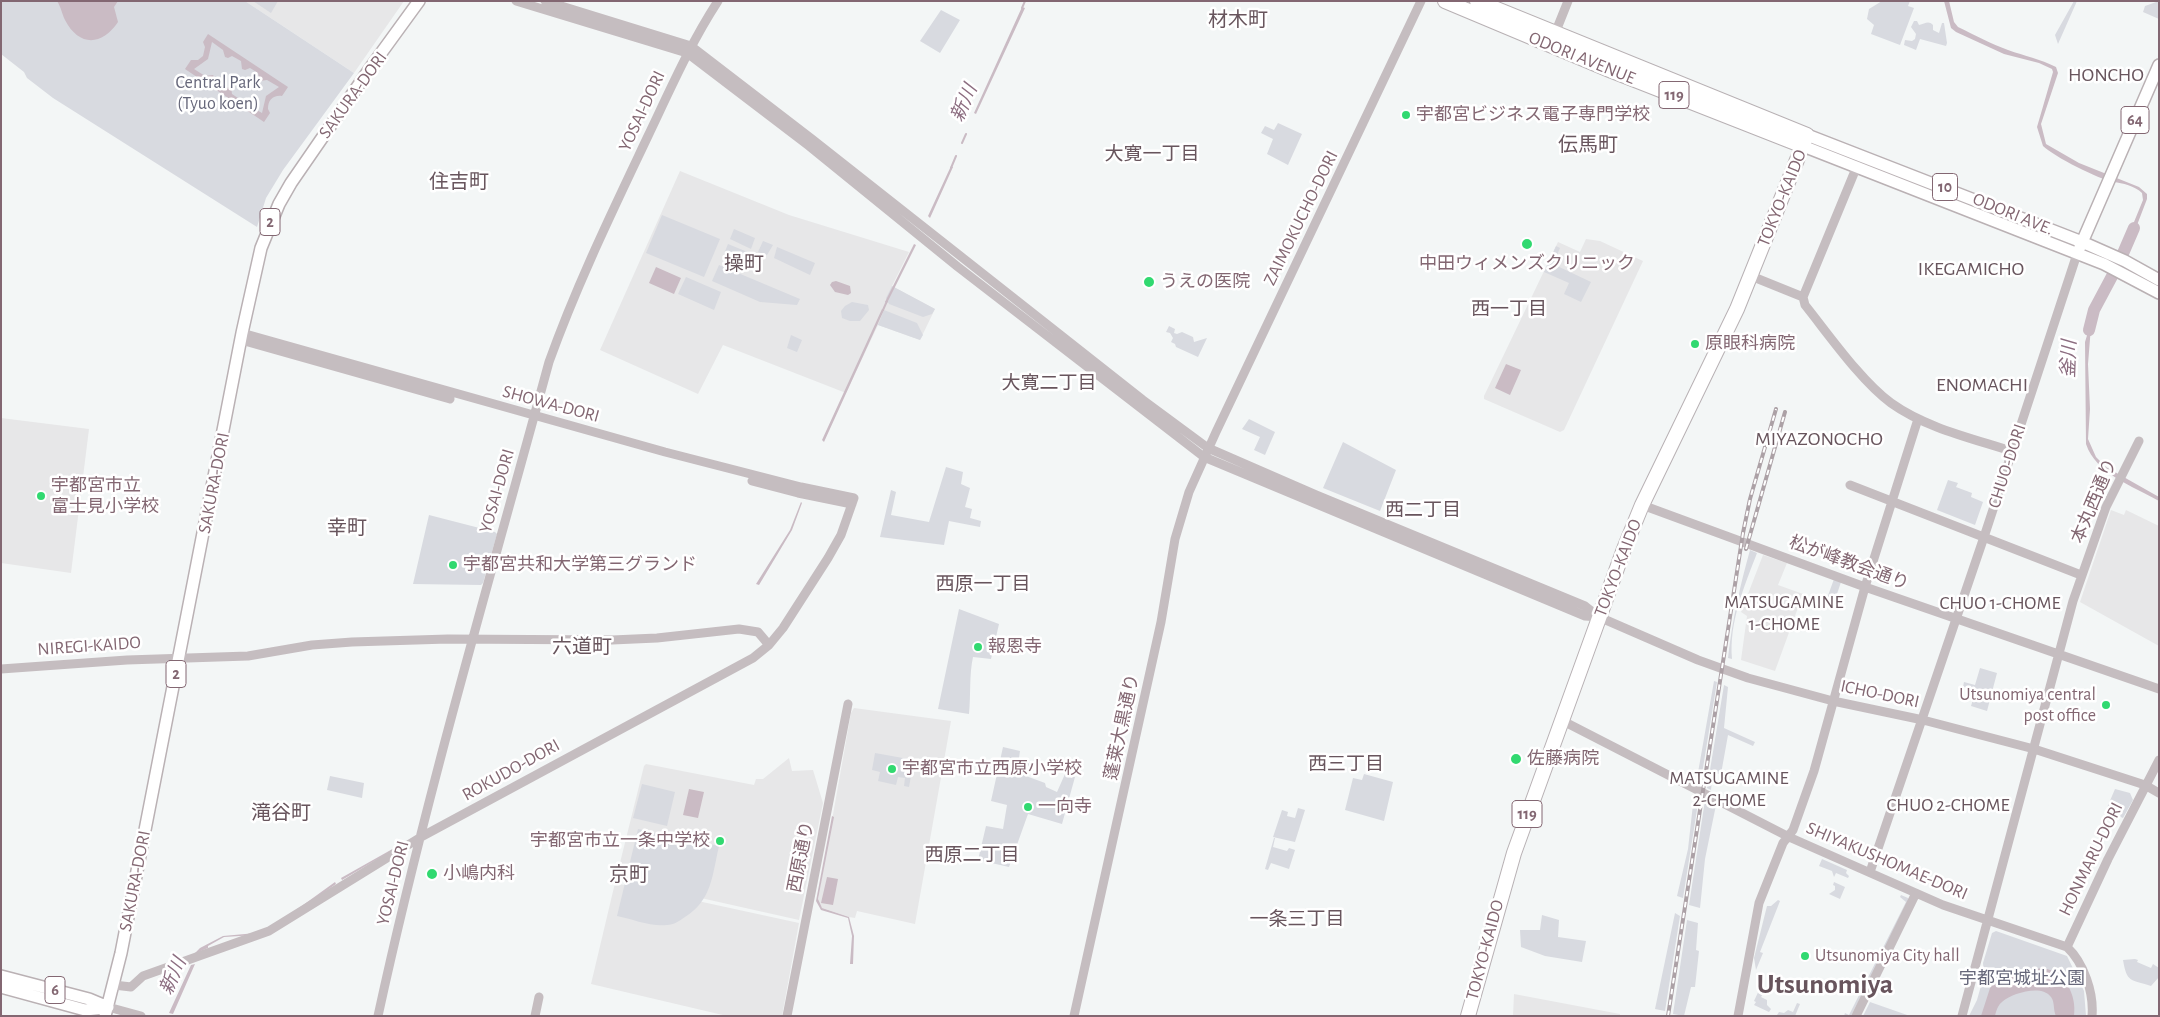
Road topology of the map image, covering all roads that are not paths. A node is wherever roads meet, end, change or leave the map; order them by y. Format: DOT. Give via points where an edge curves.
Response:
graph roads {
  1 [pos="419,1"];
  2 [pos="516,1"];
  3 [pos="545,1"];
  4 [pos="718,1"];
  5 [pos="1421,1"];
  6 [pos="1445,1"];
  7 [pos="1477,1"];
  8 [pos="1568,1"];
  9 [pos="1551,39"];
  10 [pos="689,49"];
  11 [pos="2159,65"];
  12 [pos="1805,141"];
  13 [pos="1857,166"];
  14 [pos="2082,242"];
  15 [pos="2077,254"];
  16 [pos="1751,276"];
  17 [pos="2159,280"];
  18 [pos="2159,293"];
  19 [pos="1803,298"];
  20 [pos="242,336"];
  21 [pos="534,419"];
  22 [pos="1918,419"];
  23 [pos="2139,441"];
  24 [pos="1208,448"];
  25 [pos="2011,451"];
  26 [pos="1204,458"];
  27 [pos="1850,485"];
  28 [pos="853,501"];
  29 [pos="1891,501"];
  30 [pos="1642,505"];
  31 [pos="1984,537"];
  32 [pos="2081,575"];
  33 [pos="1865,587"];
  34 [pos="1598,617"];
  35 [pos="1957,619"];
  36 [pos="472,639"];
  37 [pos="769,645"];
  38 [pos="2058,653"];
  39 [pos="179,657"];
  40 [pos="1,669"];
  41 [pos="2159,689"];
  42 [pos="1834,701"];
  43 [pos="848,704"];
  44 [pos="1561,720"];
  45 [pos="1923,720"];
  46 [pos="2034,749"];
  47 [pos="2159,760"];
  48 [pos="2146,785"];
  49 [pos="2159,793"];
  50 [pos="421,837"];
  51 [pos="1789,837"];
  52 [pos="1870,872"];
  53 [pos="1916,893"];
  54 [pos="1987,921"];
  55 [pos="2067,948"];
  56 [pos="1,976"];
  57 [pos="114,985"];
  58 [pos="1,987"];
  59 [pos="538,998"];
  60 [pos="106,1012"];
  61 [pos="141,1016"];
  62 [pos="378,1016"];
  63 [pos="535,1016"];
  64 [pos="787,1016"];
  65 [pos="1075,1016"];
  66 [pos="1468,1016"];
  67 [pos="1738,1016"];
  68 [pos="1856,1016"];
  69 [pos="1962,1016"];
  70 [pos="2092,1016"];
  1 -- 20 [label="main road, SAKURA-DORI / 2" via="279,204 261,248"];
  2 -- 10 [label="street"];
  3 -- 10 [label="street"];
  4 -- 10 [label="street, YOSAI-DORI"];
  5 -- 24 [label="street, ZAIMOKUCHO-DORI"];
  6 -- 9 [label="highway, ODORI AVENUE / 119"];
  7 -- 9 [label="highway, ODORI AVENUE / 119"];
  8 -- 9 [label="street"];
  9 -- 12 [label="highway, ODORI AVENUE / 119"];
  10 -- 21 [label="street, YOSAI-DORI" via="567,314"];
  10 -- 24 [label="street" via="812,138"];
  10 -- 26 [label="street" via="954,264"];
  11 -- 14 [label="main road, CHUO-DORI / 64"];
  12 -- 13 [label="main road, 10"];
  12 -- 14 [label="main road, ODORI AVE. / 10"];
  12 -- 16 [label="highway, TOKYO-KAIDO / 119"];
  13 -- 15 [label="main road, ODORI AVE. / 10"];
  13 -- 19 [label="street"];
  14 -- 15 [label="main road, CHUO-DORI / 64"];
  14 -- 17 [label="main road, ODORI AVE. / 10"];
  15 -- 18 [label="main road, ODORI AVE. / 10" via="2104,264"];
  15 -- 25 [label="street, CHUO-DORI"];
  16 -- 19 [label="street"];
  16 -- 30 [label="highway, TOKYO-KAIDO / 119" via="1712,364"];
  19 -- 22 [label="street" via="1805,305 1878,392"];
  20 -- 21 [label="street, SHOWA-DORI"];
  20 -- 39 [label="main road, SAKURA-DORI / 2"];
  21 -- 28 [label="street, SHOWA-DORI"];
  21 -- 36 [label="street, YOSAI-DORI"];
  22 -- 25 [label="street"];
  22 -- 29 [label="street"];
  23 -- 32 [label="street, 本丸西通り" via="2096,532"];
  24 -- 26 [label="street, 蓬莱大黒通り"];
  24 -- 34 [label="street" via="1585,606"];
  25 -- 31 [label="street, CHUO-DORI"];
  26 -- 34 [label="street" via="1585,616"];
  26 -- 65 [label="street, 蓬莱大黒通り" via="1175,539 1162,622"];
  27 -- 29 [label="street"];
  28 -- 37 [label="street, ROKUDO-DORI" via="828,558"];
  29 -- 31 [label="street"];
  29 -- 33 [label="street"];
  30 -- 33 [label="street, 松が峰教会通り"];
  30 -- 34 [label="highway, TOKYO-KAIDO / 119"];
  31 -- 32 [label="street"];
  31 -- 35 [label="street, CHUO-DORI"];
  32 -- 38 [label="street, 本丸西通り"];
  33 -- 35 [label="street, 松が峰教会通り"];
  33 -- 42 [label="street"];
  34 -- 42 [label="street, ICHO-DORI" via="1722,669"];
  34 -- 44 [label="highway, TOKYO-KAIDO / 119"];
  35 -- 38 [label="street, 松が峰教会通り"];
  35 -- 45 [label="street, CHUO-DORI"];
  36 -- 37 [label="street, NIREGI-KAIDO" via="612,640 745,628 758,632"];
  36 -- 39 [label="street, NIREGI-KAIDO" via="338,642 258,655"];
  36 -- 50 [label="street, YOSAI-DORI"];
  37 -- 50 [label="street, ROKUDO-DORI" via="746,662"];
  38 -- 41 [label="street, 松が峰教会通り"];
  38 -- 46 [label="street, 本丸西通り"];
  39 -- 40 [label="street, NIREGI-KAIDO"];
  39 -- 57 [label="main road, SAKURA-DORI / 2"];
  42 -- 45 [label="street, ICHO-DORI"];
  42 -- 51 [label="street" via="1811,779"];
  43 -- 64 [label="street, 西原通り"];
  44 -- 51 [label="street, SHIYAKUSHOMAE-DORI"];
  44 -- 66 [label="highway, TOKYO-KAIDO / 119" via="1511,860"];
  45 -- 46 [label="street, ICHO-DORI"];
  45 -- 52 [label="street, CHUO-DORI"];
  46 -- 48 [label="street, ICHO-DORI"];
  46 -- 54 [label="street, 本丸西通り"];
  47 -- 48 [label="street, HONMARU-DORI"];
  48 -- 49 [label="street, ICHO-DORI"];
  48 -- 55 [label="street, HONMARU-DORI"];
  50 -- 57 [label="street, ROKUDO-DORI" via="269,931 143,976 131,987"];
  50 -- 62 [label="street, YOSAI-DORI"];
  51 -- 52 [label="street, SHIYAKUSHOMAE-DORI"];
  51 -- 67 [label="street" via="1783,843 1759,903"];
  52 -- 53 [label="street, SHIYAKUSHOMAE-DORI"];
  53 -- 54 [label="street, SHIYAKUSHOMAE-DORI"];
  53 -- 68 [label="street"];
  54 -- 55 [label="street, SHIYAKUSHOMAE-DORI"];
  54 -- 69 [label="street, 本丸西通り"];
  55 -- 70 [label="street" via="2086,978 2093,1003"];
  56 -- 60 [label="main road, 6" via="89,999"];
  57 -- 60 [label="main road, SAKURA-DORI / 2"];
  58 -- 60 [label="main road, 6" via="85,1010"];
  59 -- 63 [label="street"];
  60 -- 61 [label="street"];
}
